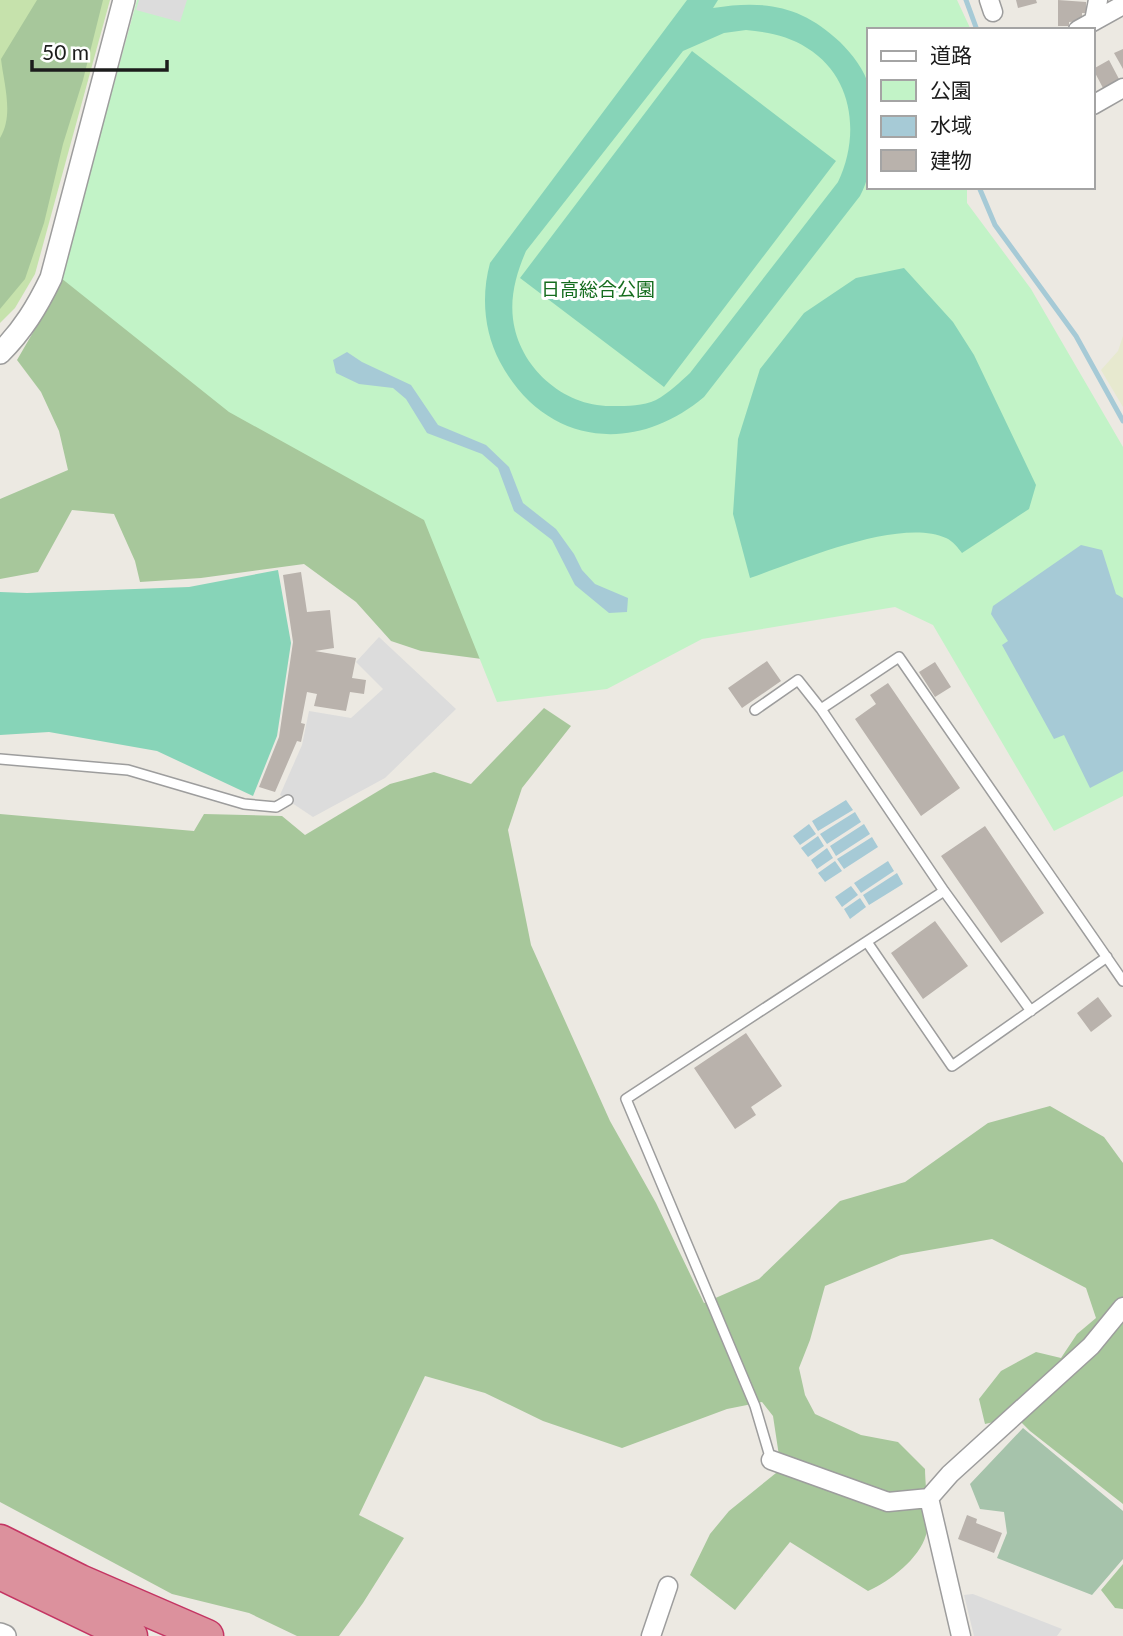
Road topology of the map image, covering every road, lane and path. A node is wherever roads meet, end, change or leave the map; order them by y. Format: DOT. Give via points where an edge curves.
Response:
graph roads {
  1 [pos="124,0"];
  2 [pos="1098,0"];
  3 [pos="1123,5"];
  4 [pos="1086,25"];
  5 [pos="1123,88"];
  6 [pos="1095,104"];
  7 [pos="0,353"];
  8 [pos="821,709"];
  9 [pos="755,710"];
  10 [pos="0,759"];
  11 [pos="288,800"];
  12 [pos="944,891"];
  13 [pos="867,942"];
  14 [pos="1107,957"];
  15 [pos="1123,981"];
  16 [pos="1031,1012"];
  17 [pos="1123,1307"];
  18 [pos="771,1460"];
  19 [pos="929,1498"];
  20 [pos="0,1541"];
  21 [pos="0,1573"];
  22 [pos="668,1586"];
  23 [pos="956,1633"];
  24 [pos="0,1634"];
  25 [pos="5,1636"];
  26 [pos="131,1636"];
  27 [pos="207,1636"];
  28 [pos="651,1636"];
  1 -- 7 [label="street" via="51,278 37,308"];
  2 -- 4 [label="street"];
  3 -- 4 [label="street"];
  5 -- 6 [label="street"];
  8 -- 9 [label="lane" via="798,680"];
  8 -- 12 [label="lane"];
  8 -- 14 [label="lane" via="899,657"];
  10 -- 11 [label="lane" via="128,770 244,804 276,807"];
  12 -- 13 [label="lane"];
  12 -- 16 [label="lane"];
  13 -- 16 [label="lane" via="952,1066"];
  13 -- 18 [label="lane" via="626,1099 755,1406"];
  14 -- 15 [label="lane"];
  14 -- 16 [label="lane"];
  17 -- 19 [label="street" via="1091,1346"];
  18 -- 19 [label="street" via="888,1502"];
  19 -- 23 [label="street"];
  20 -- 27 [label="highway"];
  21 -- 26 [label="highway"];
  22 -- 28 [label="street"];
  24 -- 25 [label="street"];
}
